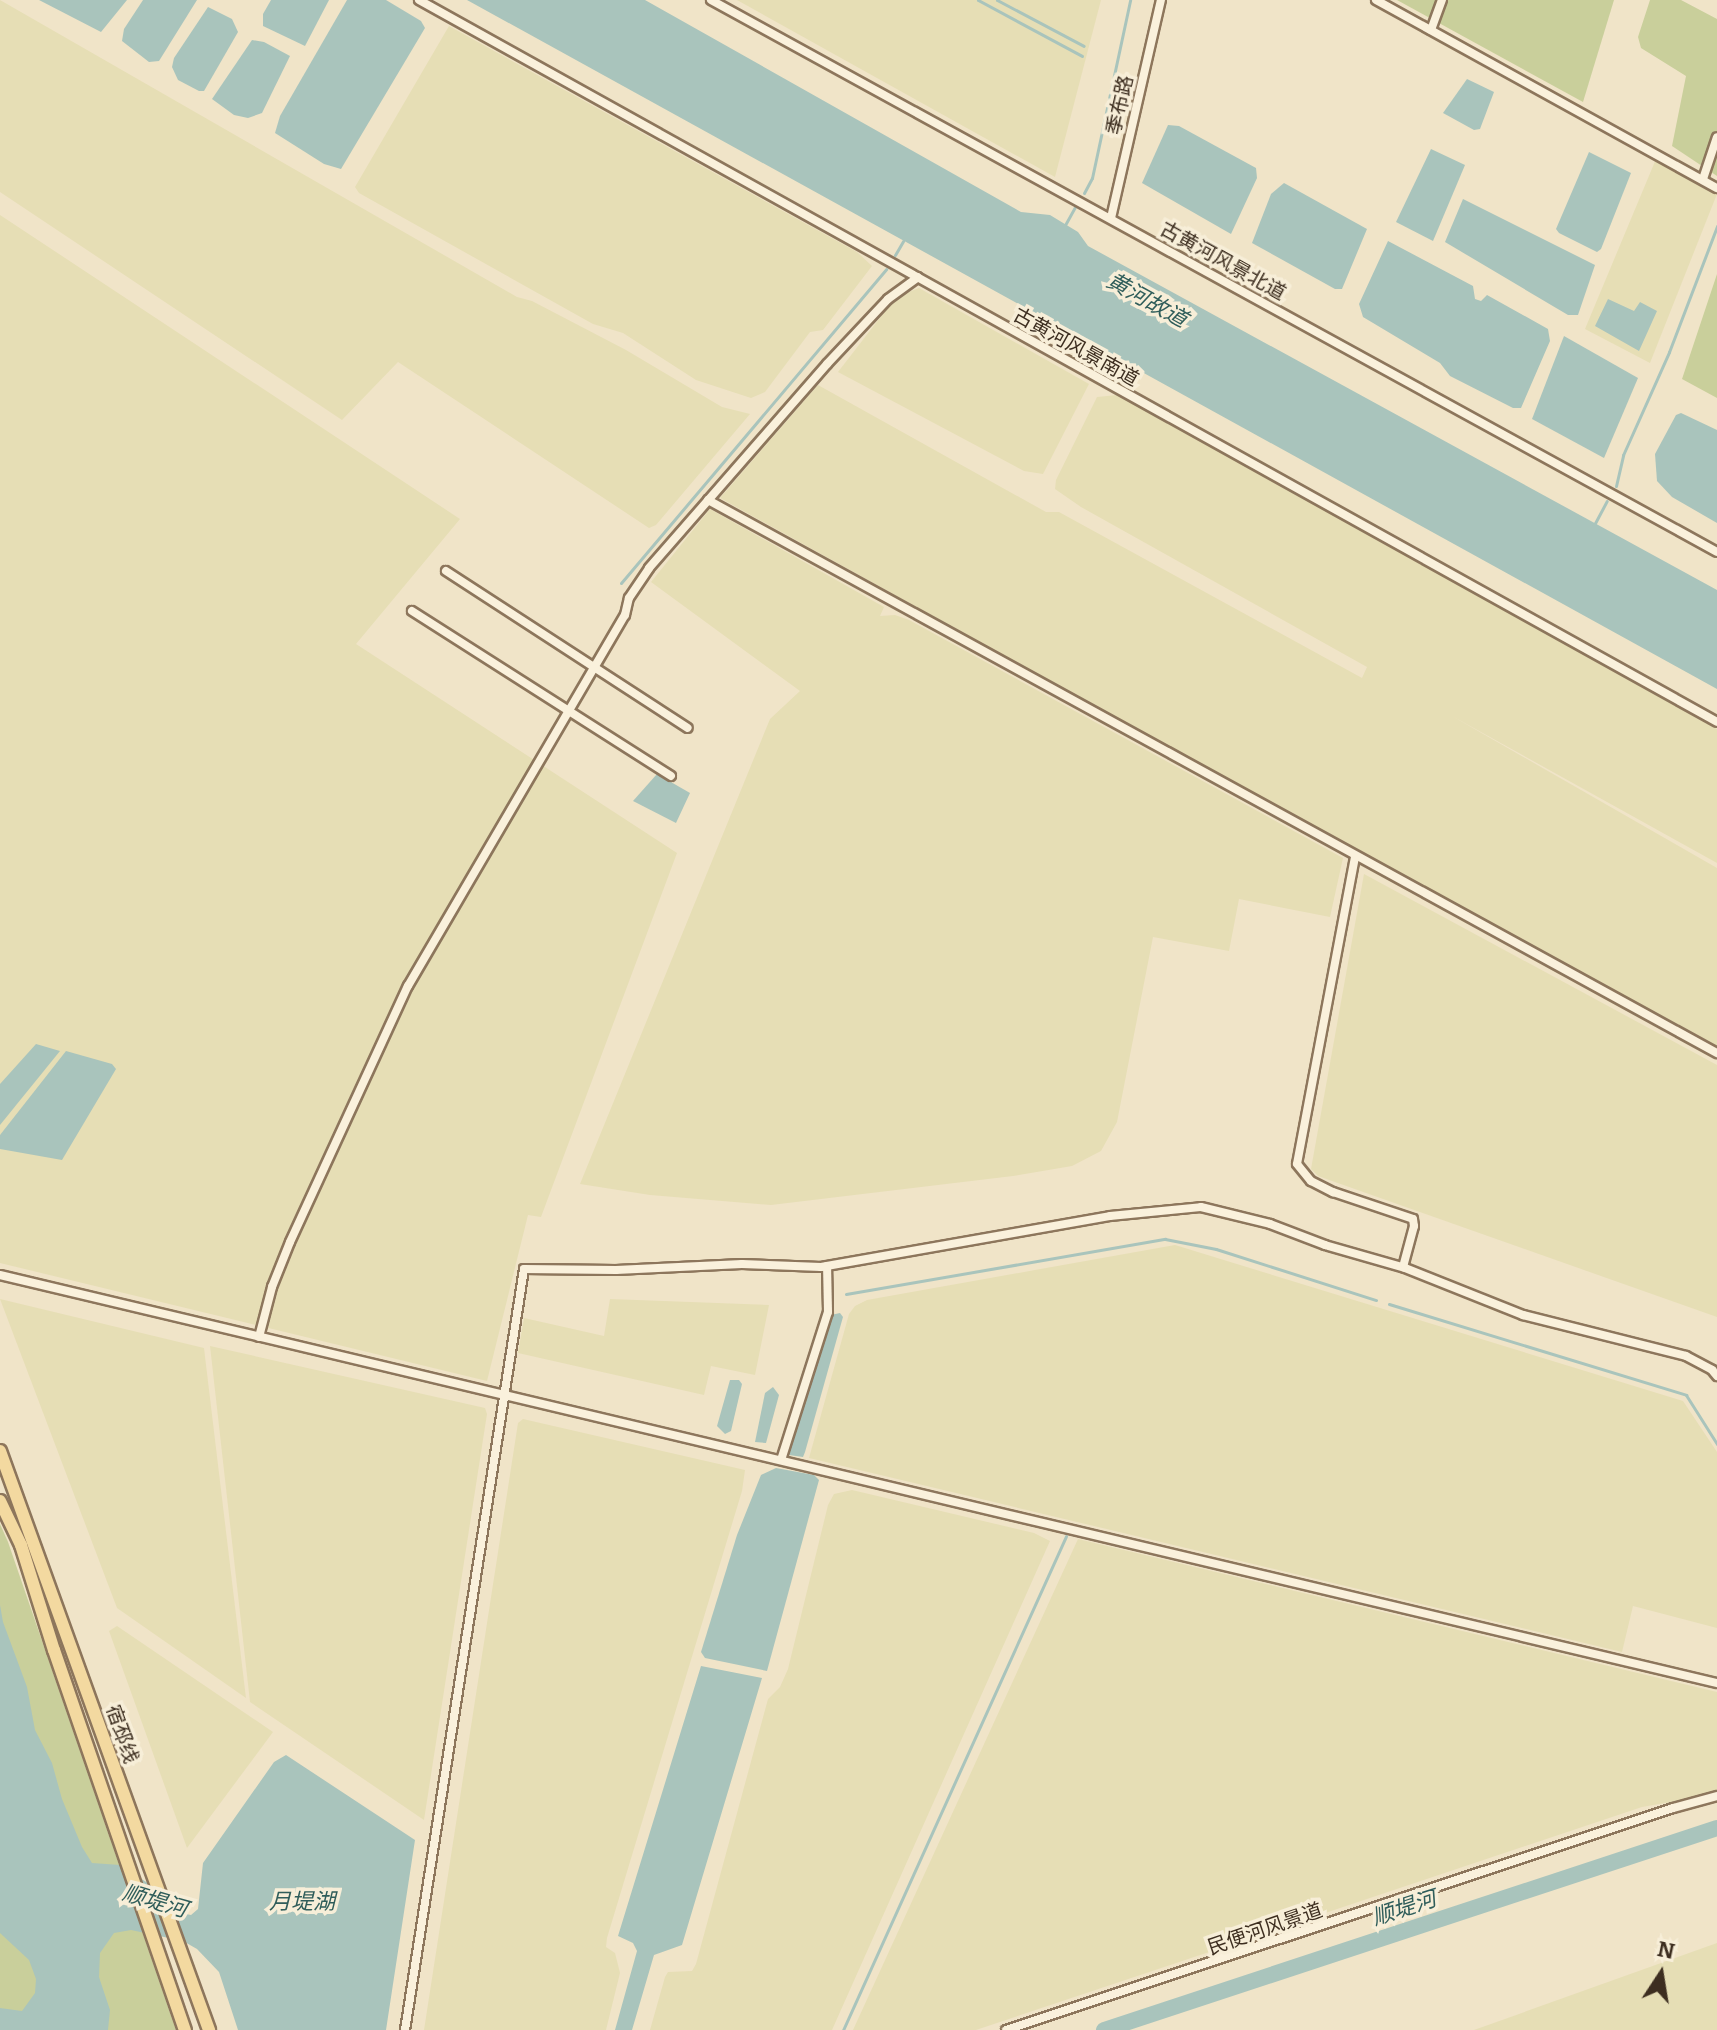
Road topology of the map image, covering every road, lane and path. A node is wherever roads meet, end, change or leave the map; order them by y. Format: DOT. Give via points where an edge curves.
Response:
graph roads {
  1 [pos="419,0"];
  2 [pos="711,0"];
  3 [pos="1161,0"];
  4 [pos="1376,0"];
  5 [pos="1442,0"];
  6 [pos="1431,30"];
  7 [pos="1717,137"];
  8 [pos="1703,179"];
  9 [pos="1717,188"];
  10 [pos="1111,218"];
  11 [pos="918,277"];
  12 [pos="708,500"];
  13 [pos="1717,552"];
  14 [pos="446,571"];
  15 [pos="412,611"];
  16 [pos="595,668"];
  17 [pos="570,711"];
  18 [pos="1717,722"];
  19 [pos="688,728"];
  20 [pos="671,776"];
  21 [pos="1355,857"];
  22 [pos="1717,1053"];
  23 [pos="827,1266"];
  24 [pos="1403,1267"];
  25 [pos="0,1275"];
  26 [pos="259,1337"];
  27 [pos="1717,1376"];
  28 [pos="504,1395"];
  29 [pos="0,1451"];
  30 [pos="781,1460"];
  31 [pos="0,1501"];
  32 [pos="1717,1683"];
  33 [pos="1717,1796"];
  34 [pos="185,2030"];
  35 [pos="209,2030"];
  36 [pos="405,2030"];
  37 [pos="1006,2030"];
  1 -- 11 [label="street, 古黄河风景南道"];
  2 -- 10 [label="street, 古黄河风景北道"];
  3 -- 10 [label="street, 季布路"];
  4 -- 6 [label="street"];
  5 -- 6 [label="street"];
  6 -- 8 [label="street"];
  7 -- 8 [label="street"];
  8 -- 9 [label="street"];
  10 -- 13 [label="street, 古黄河风景北道"];
  11 -- 12 [label="street" via="888,299"];
  11 -- 18 [label="street, 古黄河风景南道"];
  12 -- 16 [label="street" via="649,568"];
  12 -- 21 [label="street"];
  14 -- 16 [label="street"];
  15 -- 17 [label="street"];
  16 -- 17 [label="street"];
  16 -- 19 [label="street"];
  17 -- 20 [label="street"];
  17 -- 26 [label="street" via="408,986 290,1242"];
  21 -- 22 [label="street"];
  21 -- 24 [label="street" via="1297,1164 1311,1181 1333,1192 1413,1219"];
  23 -- 24 [label="street" via="1110,1216 1201,1207"];
  23 -- 28 [label="street" via="524,1269"];
  23 -- 30 [label="street" via="828,1312"];
  24 -- 27 [label="street" via="1523,1315 1686,1356"];
  25 -- 26 [label="street"];
  26 -- 28 [label="street"];
  28 -- 30 [label="street"];
  28 -- 36 [label="street"];
  29 -- 35 [label="main road, 宿邳线"];
  30 -- 32 [label="street"];
  31 -- 34 [label="main road, 宿邳线" via="21,1545"];
  33 -- 37 [label="street, 民便河风景道"];
}
